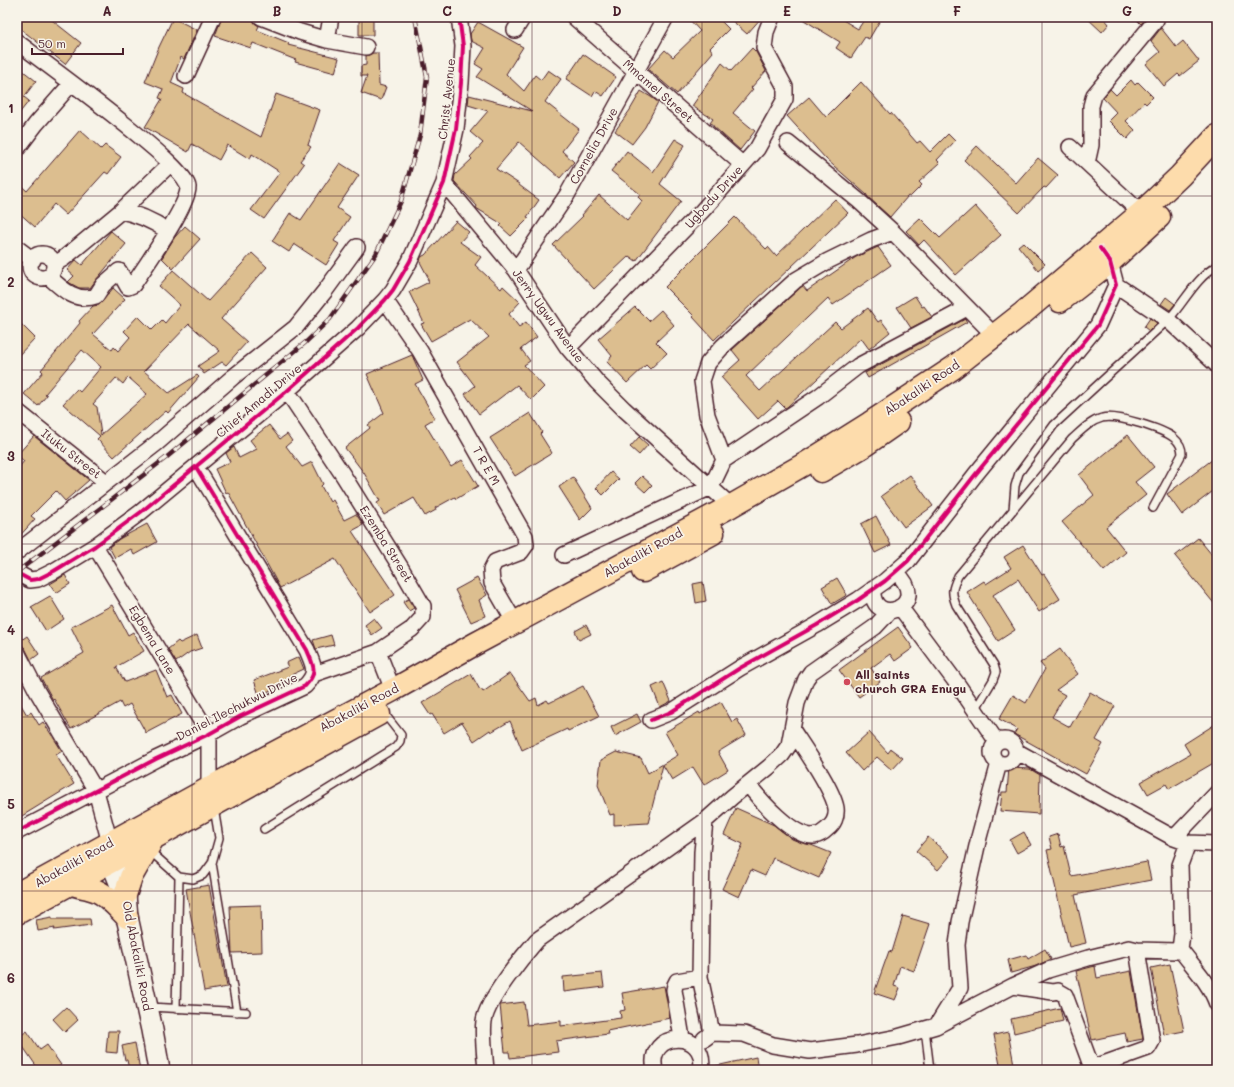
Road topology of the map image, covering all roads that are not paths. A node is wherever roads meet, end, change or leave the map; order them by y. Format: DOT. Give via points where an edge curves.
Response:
graph roads {
  1 [pos="213,17"];
  2 [pos="261,17"];
  3 [pos="331,17"];
  4 [pos="459,17"];
  5 [pos="523,17"];
  6 [pos="574,17"];
  7 [pos="666,17"];
  8 [pos="772,17"];
  9 [pos="1156,20"];
  10 [pos="515,30"];
  11 [pos="327,40"];
  12 [pos="17,42"];
  13 [pos="366,47"];
  14 [pos="636,71"];
  15 [pos="186,76"];
  16 [pos="71,84"];
  17 [pos="1217,136"];
  18 [pos="788,143"];
  19 [pos="1070,147"];
  20 [pos="17,149"];
  21 [pos="1217,158"];
  22 [pos="1087,163"];
  23 [pos="170,164"];
  24 [pos="743,165"];
  25 [pos="444,183"];
  26 [pos="121,211"];
  27 [pos="1141,213"];
  28 [pos="168,231"];
  29 [pos="893,232"];
  30 [pos="357,247"];
  31 [pos="17,248"];
  32 [pos="1105,255"];
  33 [pos="1217,266"];
  34 [pos="51,270"];
  35 [pos="516,270"];
  36 [pos="1116,286"];
  37 [pos="385,300"];
  38 [pos="967,308"];
  39 [pos="1168,320"];
  40 [pos="995,336"];
  41 [pos="568,348"];
  42 [pos="1217,365"];
  43 [pos="287,391"];
  44 [pos="17,411"];
  45 [pos="724,460"];
  46 [pos="196,467"];
  47 [pos="106,482"];
  48 [pos="711,487"];
  49 [pos="731,506"];
  50 [pos="1154,508"];
  51 [pos="1013,510"];
  52 [pos="95,546"];
  53 [pos="17,552"];
  54 [pos="564,555"];
  55 [pos="896,572"];
  56 [pos="24,577"];
  57 [pos="873,589"];
  58 [pos="895,609"];
  59 [pos="516,623"];
  60 [pos="17,652"];
  61 [pos="378,652"];
  62 [pos="314,674"];
  63 [pos="393,690"];
  64 [pos="975,710"];
  65 [pos="383,712"];
  66 [pos="651,720"];
  67 [pos="793,731"];
  68 [pos="209,734"];
  69 [pos="997,742"];
  70 [pos="1016,751"];
  71 [pos="999,764"];
  72 [pos="748,784"];
  73 [pos="96,791"];
  74 [pos="1217,793"];
  75 [pos="212,797"];
  76 [pos="705,821"];
  77 [pos="264,829"];
  78 [pos="17,832"];
  79 [pos="1181,840"];
  80 [pos="151,843"];
  81 [pos="1217,844"];
  82 [pos="111,852"];
  83 [pos="212,863"];
  84 [pos="179,877"];
  85 [pos="70,883"];
  86 [pos="17,894"];
  87 [pos="125,895"];
  88 [pos="17,913"];
  89 [pos="127,917"];
  90 [pos="1137,950"];
  91 [pos="1180,950"];
  92 [pos="700,977"];
  93 [pos="1013,986"];
  94 [pos="960,988"];
  95 [pos="985,1000"];
  96 [pos="1217,1004"];
  97 [pos="147,1006"];
  98 [pos="176,1009"];
  99 [pos="237,1012"];
  100 [pos="246,1012"];
  101 [pos="930,1028"];
  102 [pos="712,1033"];
  103 [pos="688,1041"];
  104 [pos="1091,1069"];
  105 [pos="159,1070"];
  106 [pos="486,1070"];
  107 [pos="655,1070"];
  108 [pos="701,1070"];
  109 [pos="930,1070"];
  1 -- 15 [label="street"];
  2 -- 11 [label="street"];
  3 -- 11 [label="street"];
  4 -- 25 [label="street, Christ Avenue" via="462,46 461,83 456,129"];
  5 -- 10 [label="street"];
  6 -- 14 [label="street, Mmamel Street"];
  7 -- 14 [label="street, Cornelia Drive"];
  8 -- 24 [label="street, Ugbodu Drive" via="766,32 764,48 785,87 785,99 757,149"];
  9 -- 22 [label="street" via="1094,95 1091,106 1091,145"];
  11 -- 13 [label="street"];
  12 -- 16 [label="street"];
  14 -- 24 [label="street, Mmamel Street"];
  14 -- 35 [label="street, Cornelia Drive" via="567,195"];
  16 -- 20 [label="street"];
  16 -- 23 [label="street" via="132,130"];
  17 -- 27 [label="highway, Abakaliki Road"];
  18 -- 29 [label="street"];
  19 -- 22 [label="street"];
  21 -- 32 [label="highway, Abakaliki Road" via="1190,187"];
  22 -- 27 [label="street"];
  23 -- 26 [label="street"];
  23 -- 28 [label="street" via="187,183 188,189"];
  24 -- 41 [label="street, Ugbodu Drive" via="702,212"];
  25 -- 35 [label="street, Jerry Ugwu Avenue"];
  25 -- 37 [label="street, Chief Amadi Drive" via="410,262"];
  26 -- 28 [label="street" via="147,218"];
  26 -- 34 [label="street"];
  27 -- 32 [label="highway, Abakaliki Road"];
  28 -- 34 [label="street" via="133,285 128,287 119,271 103,285 96,296 80,298 69,294"];
  29 -- 38 [label="street"];
  29 -- 45 [label="street" via="870,240 796,280 723,346 708,363 702,381 707,415"];
  30 -- 47 [label="street" via="296,327 157,443"];
  31 -- 34 [label="street" via="32,260 32,272 40,278 44,278"];
  32 -- 36 [label="street"];
  32 -- 40 [label="highway, Abakaliki Road"];
  32 -- 65 [label="highway, Abakaliki Road" via="1003,347 862,447 741,518"];
  33 -- 39 [label="lane" via="1196,283"];
  35 -- 41 [label="street, Jerry Ugwu Avenue"];
  36 -- 39 [label="street"];
  36 -- 55 [label="street" via="1098,325 908,561"];
  37 -- 43 [label="street, Chief Amadi Drive" via="358,328"];
  37 -- 59 [label="street, T R E M" via="420,351 526,536 526,545 521,552 495,562 491,570 492,583"];
  38 -- 40 [label="street"];
  38 -- 45 [label="street" via="858,366 818,397"];
  39 -- 42 [label="street"];
  39 -- 51 [label="lane" via="1054,425 1019,473"];
  40 -- 49 [label="highway, Abakaliki Road" via="953,368 870,423"];
  41 -- 48 [label="street, Jerry Ugwu Avenue" via="624,409"];
  43 -- 46 [label="street, Chief Amadi Drive"];
  43 -- 61 [label="street, Ezemba Street" via="343,475 423,606 423,617 412,629"];
  44 -- 47 [label="street, Ituku Street"];
  45 -- 48 [label="street"];
  46 -- 52 [label="street, Chief Amadi Drive"];
  46 -- 62 [label="street, Daniel Ilechukwu Drive" via="307,650"];
  47 -- 53 [label="street"];
  48 -- 49 [label="street, Jerry Ugwu Avenue"];
  48 -- 54 [label="street"];
  49 -- 59 [label="highway, Abakaliki Road"];
  50 -- 51 [label="lane" via="1180,458 1182,449 1175,438 1163,432 1109,417 1093,422 1072,439"];
  51 -- 64 [label="lane" via="954,584 952,595 956,605 996,672"];
  52 -- 56 [label="street, Chief Amadi Drive" via="38,579"];
  52 -- 68 [label="street, Egbema Lane"];
  55 -- 57 [label="street"];
  55 -- 58 [label="street" via="907,585 908,592 907,599"];
  57 -- 58 [label="street" via="873,597 884,610"];
  57 -- 66 [label="street" via="671,712"];
  58 -- 64 [label="street"];
  58 -- 67 [label="street" via="875,627 811,672 799,698"];
  59 -- 63 [label="highway, Abakaliki Road"];
  60 -- 73 [label="street"];
  61 -- 62 [label="street, Ezemba Street"];
  61 -- 63 [label="street"];
  62 -- 68 [label="street, Daniel Ilechukwu Drive" via="305,686"];
  63 -- 75 [label="highway, Abakaliki Road" via="271,754"];
  64 -- 69 [label="street"];
  65 -- 75 [label="highway, Abakaliki Road"];
  65 -- 77 [label="lane" via="401,735 396,747"];
  67 -- 72 [label="street" via="789,745 782,755"];
  67 -- 72 [label="street" via="831,793 836,818 830,827 821,834 805,834 775,815"];
  68 -- 73 [label="street, Daniel Ilechukwu Drive"];
  68 -- 75 [label="street"];
  69 -- 70 [label="street" via="1011,743"];
  69 -- 71 [label="street" via="992,754"];
  70 -- 71 [label="street" via="1011,762"];
  70 -- 79 [label="street"];
  71 -- 94 [label="street" via="960,922 957,946"];
  72 -- 76 [label="street"];
  73 -- 78 [label="street, Daniel Ilechukwu Drive"];
  73 -- 82 [label="street"];
  74 -- 79 [label="street"];
  75 -- 80 [label="highway, Abakaliki Road"];
  75 -- 82 [label="highway, Abakaliki Road"];
  75 -- 83 [label="lane" via="219,838"];
  76 -- 92 [label="street" via="702,852"];
  76 -- 106 [label="street" via="538,940 520,959 489,1006 484,1021"];
  79 -- 81 [label="street"];
  79 -- 91 [label="street"];
  80 -- 82 [label="highway, Abakaliki Road"];
  80 -- 84 [label="lane"];
  80 -- 87 [label="highway" via="131,877"];
  82 -- 85 [label="highway, Abakaliki Road"];
  82 -- 86 [label="highway, Abakaliki Road"];
  82 -- 87 [label="main road, Old Abakaliki Road"];
  83 -- 84 [label="lane" via="203,875 193,879"];
  83 -- 99 [label="lane"];
  84 -- 98 [label="lane"];
  85 -- 88 [label="highway, Abakaliki Road"];
  85 -- 89 [label="highway" via="97,891"];
  87 -- 89 [label="main road, Old Abakaliki Road"];
  89 -- 97 [label="main road, Old Abakaliki Road"];
  90 -- 91 [label="street"];
  90 -- 93 [label="street" via="1129,948 1088,958 1048,970"];
  90 -- 104 [label="street" via="1152,1041 1148,1048"];
  91 -- 96 [label="street" via="1207,983"];
  92 -- 102 [label="street"];
  92 -- 103 [label="street" via="677,981 674,990"];
  93 -- 95 [label="street"];
  93 -- 104 [label="street" via="1058,991 1065,995"];
  94 -- 95 [label="street"];
  94 -- 101 [label="street"];
  95 -- 101 [label="street"];
  97 -- 98 [label="lane"];
  97 -- 105 [label="main road, Old Abakaliki Road"];
  98 -- 99 [label="lane"];
  99 -- 100 [label="lane"];
  101 -- 102 [label="street" via="857,1045 810,1051 773,1045 744,1034"];
  101 -- 109 [label="lane"];
  102 -- 103 [label="street"];
  103 -- 107 [label="street" via="668,1040 658,1049 653,1062"];
  103 -- 108 [label="street" via="702,1056"];
}
